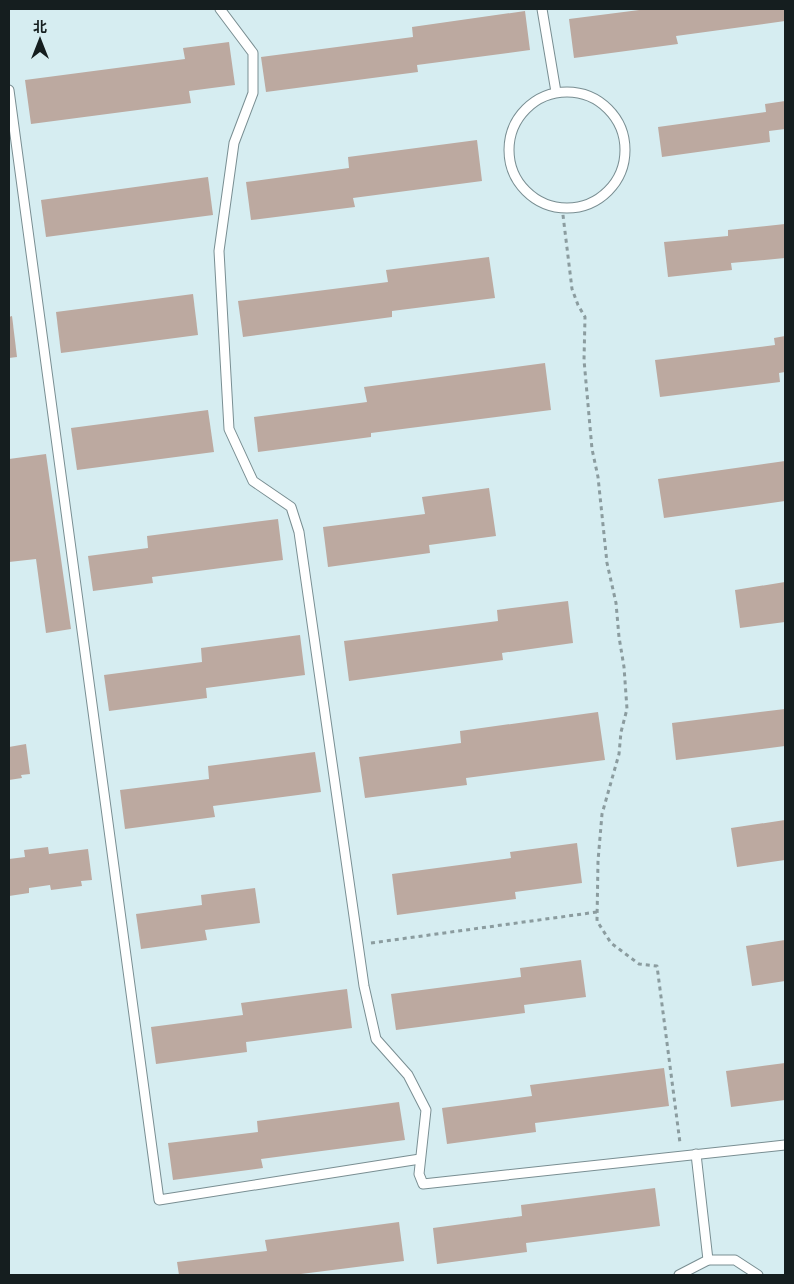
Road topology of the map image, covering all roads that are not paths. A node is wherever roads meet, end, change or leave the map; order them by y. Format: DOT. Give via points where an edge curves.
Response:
graph roads {
  1 [pos="220,9"];
  2 [pos="542,9"];
  3 [pos="9,90"];
  4 [pos="556,92"];
  5 [pos="785,1144"];
  6 [pos="696,1154"];
  7 [pos="420,1159"];
  8 [pos="708,1260"];
  9 [pos="679,1275"];
  10 [pos="758,1275"];
  1 -- 7 [label="lane" via="253,53 253,93 234,143 219,251 229,429 253,481 291,507 299,532 364,986 376,1039 408,1075 426,1110"];
  2 -- 4 [label="lane"];
  3 -- 7 [label="lane" via="159,1200"];
  4 -- 4 [label="lane" via="577,92 596,99 612,112 623,134 625,158 617,180 600,198 578,207 554,207 532,197 516,179 509,156 511,132 521,114 536,100"];
  5 -- 6 [label="lane"];
  6 -- 7 [label="lane" via="423,1184 419,1174"];
  6 -- 8 [label="lane"];
  8 -- 9 [label="lane"];
  8 -- 10 [label="lane" via="735,1260"];
}
